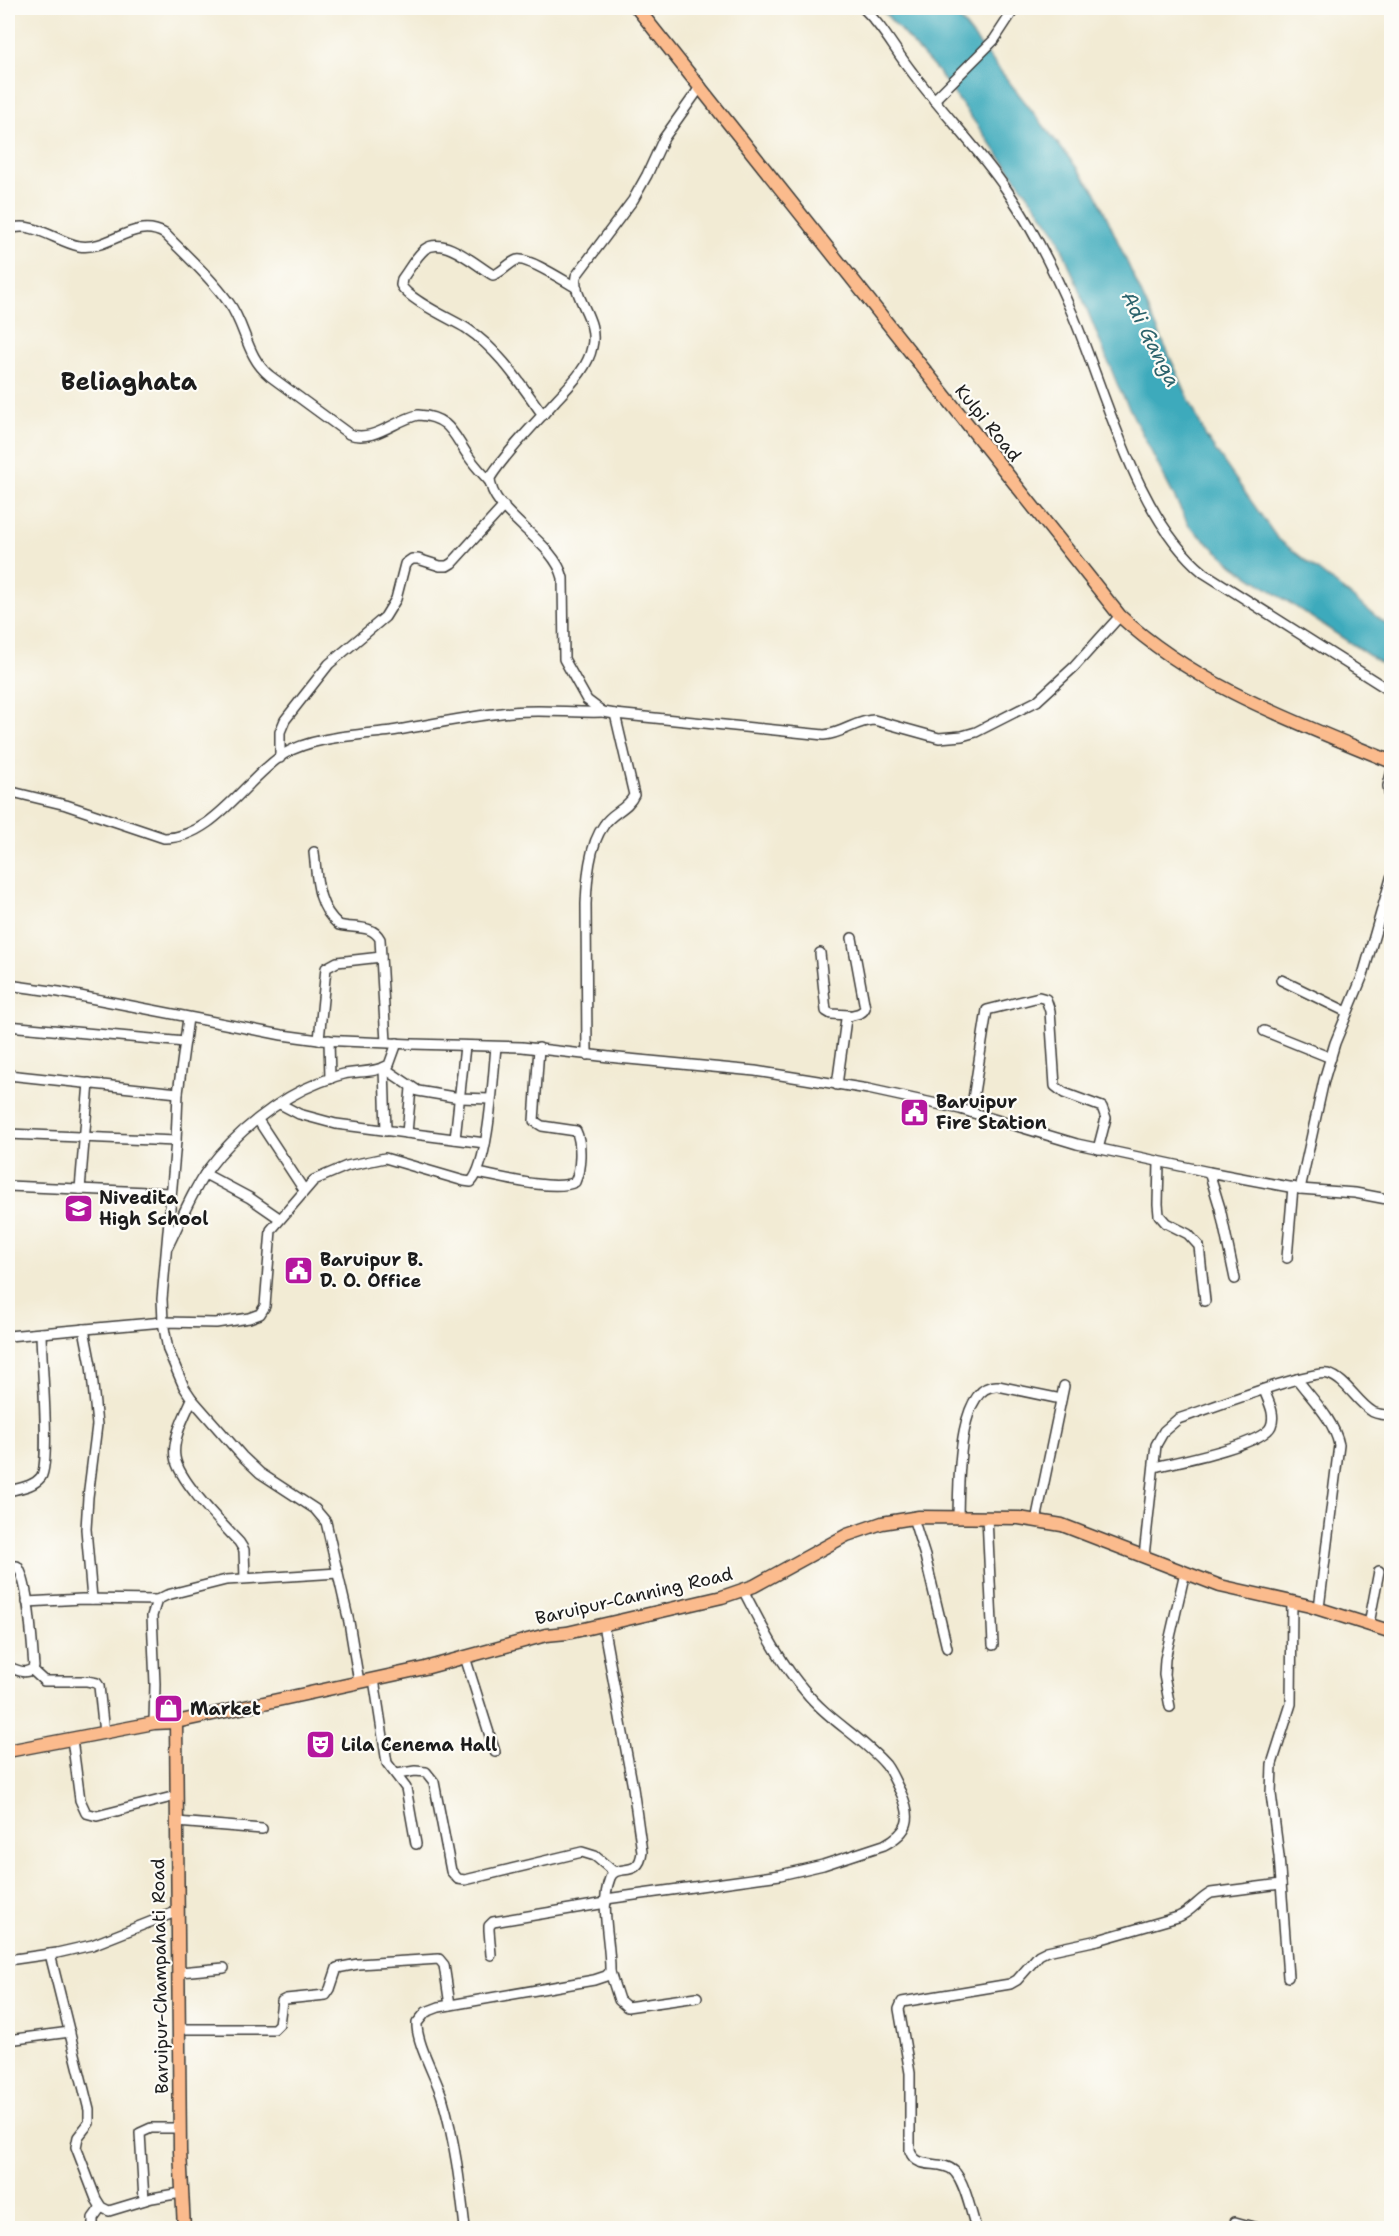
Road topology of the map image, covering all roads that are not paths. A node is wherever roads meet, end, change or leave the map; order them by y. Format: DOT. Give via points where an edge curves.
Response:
graph roads {
  1 [pos="637,8"];
  2 [pos="863,8"];
  3 [pos="1015,8"];
  4 [pos="701,86"];
  5 [pos="934,100"];
  6 [pos="8,230"];
  7 [pos="577,288"];
  8 [pos="543,415"];
  9 [pos="490,482"];
  10 [pos="504,506"];
  11 [pos="1120,616"];
  12 [pos="1392,692"];
  13 [pos="603,712"];
  14 [pos="615,714"];
  15 [pos="280,758"];
  16 [pos="1392,762"];
  17 [pos="1392,770"];
  18 [pos="8,791"];
  19 [pos="1392,812"];
  20 [pos="314,852"];
  21 [pos="1392,874"];
  22 [pos="1381,914"];
  23 [pos="1392,917"];
  24 [pos="852,938"];
  25 [pos="820,953"];
  26 [pos="381,957"];
  27 [pos="1281,980"];
  28 [pos="8,985"];
  29 [pos="1347,1012"];
  30 [pos="849,1016"];
  31 [pos="188,1018"];
  32 [pos="8,1026"];
  33 [pos="1264,1031"];
  34 [pos="319,1040"];
  35 [pos="329,1040"];
  36 [pos="185,1042"];
  37 [pos="386,1042"];
  38 [pos="396,1043"];
  39 [pos="465,1046"];
  40 [pos="496,1047"];
  41 [pos="539,1048"];
  42 [pos="587,1055"];
  43 [pos="1330,1058"];
  44 [pos="384,1068"];
  45 [pos="8,1075"];
  46 [pos="330,1079"];
  47 [pos="89,1083"];
  48 [pos="837,1085"];
  49 [pos="411,1088"];
  50 [pos="178,1093"];
  51 [pos="460,1098"];
  52 [pos="490,1099"];
  53 [pos="280,1104"];
  54 [pos="970,1112"];
  55 [pos="258,1120"];
  56 [pos="386,1131"];
  57 [pos="407,1133"];
  58 [pos="8,1134"];
  59 [pos="84,1138"];
  60 [pos="455,1139"];
  61 [pos="176,1141"];
  62 [pos="485,1143"];
  63 [pos="1098,1149"];
  64 [pos="1159,1162"];
  65 [pos="1209,1172"];
  66 [pos="478,1173"];
  67 [pos="205,1174"];
  68 [pos="8,1186"];
  69 [pos="1297,1188"];
  70 [pos="80,1189"];
  71 [pos="304,1190"];
  72 [pos="171,1192"];
  73 [pos="1392,1200"];
  74 [pos="279,1218"];
  75 [pos="165,1253"];
  76 [pos="1287,1258"];
  77 [pos="1235,1279"];
  78 [pos="1205,1301"];
  79 [pos="163,1322"];
  80 [pos="84,1329"];
  81 [pos="41,1333"];
  82 [pos="8,1336"];
  83 [pos="1298,1379"];
  84 [pos="1064,1386"];
  85 [pos="1264,1390"];
  86 [pos="192,1398"];
  87 [pos="1061,1399"];
  88 [pos="1392,1415"];
  89 [pos="1154,1467"];
  90 [pos="8,1491"];
  91 [pos="958,1517"];
  92 [pos="987,1517"];
  93 [pos="913,1518"];
  94 [pos="1036,1521"];
  95 [pos="1144,1556"];
  96 [pos="8,1566"];
  97 [pos="1379,1571"];
  98 [pos="338,1572"];
  99 [pos="1185,1572"];
  100 [pos="245,1578"];
  101 [pos="743,1590"];
  102 [pos="92,1599"];
  103 [pos="158,1600"];
  104 [pos="27,1602"];
  105 [pos="1292,1602"];
  106 [pos="1318,1608"];
  107 [pos="1369,1624"];
  108 [pos="603,1625"];
  109 [pos="1392,1632"];
  110 [pos="993,1645"];
  111 [pos="947,1648"];
  112 [pos="465,1657"];
  113 [pos="8,1667"];
  114 [pos="32,1670"];
  115 [pos="374,1678"];
  116 [pos="359,1682"];
  117 [pos="1170,1707"];
  118 [pos="176,1722"];
  119 [pos="154,1723"];
  120 [pos="104,1733"];
  121 [pos="72,1739"];
  122 [pos="8,1751"];
  123 [pos="495,1752"];
  124 [pos="397,1774"];
  125 [pos="176,1796"];
  126 [pos="177,1822"];
  127 [pos="262,1829"];
  128 [pos="416,1844"];
  129 [pos="614,1872"];
  130 [pos="1281,1884"];
  131 [pos="606,1901"];
  132 [pos="178,1911"];
  133 [pos="50,1954"];
  134 [pos="491,1955"];
  135 [pos="8,1960"];
  136 [pos="224,1968"];
  137 [pos="180,1972"];
  138 [pos="610,1972"];
  139 [pos="1288,1977"];
  140 [pos="698,1996"];
  141 [pos="450,2005"];
  142 [pos="180,2029"];
  143 [pos="70,2032"];
  144 [pos="8,2040"];
  145 [pos="180,2128"];
  146 [pos="182,2193"];
  147 [pos="144,2200"];
  148 [pos="101,2207"];
  149 [pos="1235,2222"];
  150 [pos="93,2229"];
  151 [pos="184,2229"];
  152 [pos="465,2229"];
  153 [pos="976,2229"];
  154 [pos="1257,2229"];
  1 -- 4 [label="main road, Kulpi Road"];
  2 -- 5 [label="street"];
  3 -- 5 [label="street" via="987,48"];
  4 -- 7 [label="street" via="664,138 633,200 576,276"];
  4 -- 11 [label="main road, Kulpi Road"];
  5 -- 12 [label="street" via="1005,188 1034,237 1071,311 1143,489 1181,550 1204,573"];
  6 -- 9 [label="street" via="29,228 88,246 144,228 158,230 230,304 248,348 270,376 356,437 418,415 447,424"];
  7 -- 8 [label="street" via="592,324 592,347 582,371"];
  7 -- 8 [label="street" via="525,260 492,274 454,250 437,246 424,250 402,279 401,285 408,294 467,329 497,353"];
  8 -- 9 [label="street" via="492,474"];
  9 -- 10 [label="street"];
  10 -- 13 [label="street" via="558,562 563,578 564,658 587,700"];
  10 -- 15 [label="street" via="447,566 418,559 405,564 396,599 385,617 329,664 285,720 280,732"];
  11 -- 14 [label="street" via="1037,701 962,736 931,737 874,720 824,735"];
  11 -- 16 [label="main road, Kulpi Road" via="1156,648 1219,685"];
  13 -- 14 [label="street"];
  13 -- 15 [label="street" via="502,712 313,743"];
  14 -- 42 [label="street" via="634,795 626,807 604,823 593,853 586,904"];
  15 -- 18 [label="street" via="198,829 175,838"];
  17 -- 19 [label="street" via="1388,786"];
  20 -- 26 [label="street" via="325,909 339,925 375,932 380,939"];
  21 -- 22 [label="street"];
  22 -- 23 [label="street"];
  22 -- 29 [label="street"];
  24 -- 30 [label="street" via="866,1005 861,1013"];
  25 -- 30 [label="street" via="826,1011"];
  26 -- 34 [label="street" via="337,962 326,968"];
  26 -- 37 [label="street"];
  27 -- 29 [label="street"];
  28 -- 31 [label="street"];
  29 -- 43 [label="street"];
  30 -- 48 [label="street"];
  31 -- 34 [label="street"];
  31 -- 36 [label="street"];
  32 -- 36 [label="street"];
  33 -- 43 [label="street"];
  34 -- 35 [label="street"];
  35 -- 37 [label="street"];
  35 -- 46 [label="street"];
  36 -- 50 [label="street"];
  37 -- 38 [label="street"];
  38 -- 39 [label="street"];
  38 -- 44 [label="street" via="392,1060"];
  39 -- 40 [label="street"];
  39 -- 51 [label="street"];
  40 -- 41 [label="street"];
  40 -- 52 [label="street"];
  41 -- 42 [label="street"];
  41 -- 66 [label="street" via="534,1121 542,1126 576,1131 579,1142 575,1182 524,1182"];
  42 -- 48 [label="street" via="755,1071"];
  43 -- 69 [label="street"];
  44 -- 46 [label="street"];
  44 -- 49 [label="street"];
  44 -- 56 [label="street"];
  45 -- 47 [label="street"];
  46 -- 53 [label="street"];
  47 -- 50 [label="street"];
  47 -- 59 [label="street"];
  48 -- 54 [label="street"];
  49 -- 51 [label="street"];
  49 -- 57 [label="street"];
  50 -- 61 [label="street"];
  51 -- 52 [label="street"];
  51 -- 60 [label="street"];
  52 -- 62 [label="street"];
  53 -- 55 [label="street"];
  53 -- 56 [label="street" via="308,1117"];
  54 -- 63 [label="street"];
  54 -- 63 [label="street" via="987,1010 1040,997 1046,999 1050,1011 1055,1086 1064,1094 1102,1107 1106,1118"];
  55 -- 67 [label="street" via="219,1155"];
  55 -- 71 [label="street"];
  56 -- 57 [label="street"];
  57 -- 60 [label="street"];
  58 -- 59 [label="street"];
  59 -- 61 [label="street"];
  59 -- 70 [label="street"];
  60 -- 62 [label="street"];
  61 -- 72 [label="street"];
  62 -- 66 [label="street"];
  63 -- 64 [label="street"];
  64 -- 65 [label="street"];
  64 -- 78 [label="street" via="1160,1215 1199,1246"];
  65 -- 69 [label="street"];
  65 -- 77 [label="street"];
  66 -- 71 [label="street" via="471,1182 379,1159 320,1177"];
  67 -- 74 [label="street"];
  67 -- 75 [label="street"];
  68 -- 70 [label="street"];
  69 -- 73 [label="street"];
  69 -- 76 [label="street"];
  70 -- 72 [label="street"];
  71 -- 74 [label="street"];
  72 -- 75 [label="street"];
  74 -- 79 [label="street" via="271,1230 260,1314 216,1323"];
  75 -- 79 [label="street"];
  79 -- 80 [label="street"];
  79 -- 86 [label="street" via="168,1350"];
  80 -- 81 [label="street"];
  80 -- 102 [label="street" via="97,1425 86,1529"];
  81 -- 82 [label="street"];
  81 -- 90 [label="street" via="44,1471 34,1483"];
  83 -- 85 [label="street"];
  83 -- 88 [label="street" via="1328,1374 1372,1412"];
  83 -- 106 [label="street" via="1330,1423 1339,1445"];
  84 -- 87 [label="street"];
  85 -- 89 [label="street" via="1172,1423 1158,1440"];
  85 -- 89 [label="street" via="1272,1419 1264,1434 1206,1455"];
  86 -- 98 [label="street" via="222,1436 260,1473 322,1516"];
  86 -- 100 [label="street" via="175,1445 178,1467 244,1550"];
  87 -- 91 [label="street" via="991,1386 980,1391 966,1425"];
  87 -- 94 [label="street"];
  89 -- 95 [label="street"];
  91 -- 92 [label="main road, Baruipur-Canning Road"];
  91 -- 93 [label="main road, Baruipur-Canning Road"];
  92 -- 94 [label="main road, Baruipur-Canning Road"];
  92 -- 110 [label="street"];
  93 -- 101 [label="main road, Baruipur-Canning Road" via="847,1535"];
  93 -- 111 [label="street"];
  94 -- 95 [label="main road, Baruipur-Canning Road" via="1062,1526"];
  95 -- 99 [label="main road, Baruipur-Canning Road"];
  96 -- 104 [label="street" via="20,1568"];
  97 -- 107 [label="street"];
  98 -- 100 [label="street"];
  98 -- 116 [label="street"];
  99 -- 105 [label="main road, Baruipur-Canning Road" via="1220,1586"];
  99 -- 117 [label="street" via="1165,1659"];
  100 -- 103 [label="street"];
  101 -- 108 [label="main road, Baruipur-Canning Road"];
  101 -- 131 [label="street" via="804,1690 887,1767 904,1799 908,1822 895,1839 884,1845 803,1870"];
  102 -- 103 [label="street"];
  102 -- 104 [label="street"];
  103 -- 119 [label="street" via="152,1616"];
  104 -- 114 [label="street"];
  105 -- 106 [label="main road, Baruipur-Canning Road"];
  105 -- 130 [label="street" via="1291,1704 1272,1764 1270,1794"];
  106 -- 107 [label="main road, Baruipur-Canning Road"];
  107 -- 109 [label="main road, Baruipur-Canning Road"];
  108 -- 112 [label="main road, Baruipur-Canning Road" via="546,1635"];
  108 -- 129 [label="street" via="642,1852 636,1867"];
  112 -- 115 [label="main road, Baruipur-Canning Road"];
  112 -- 123 [label="street"];
  113 -- 114 [label="street" via="21,1672"];
  114 -- 120 [label="street" via="44,1681 97,1683"];
  115 -- 116 [label="main road, Baruipur-Canning Road"];
  115 -- 124 [label="street" via="386,1756 389,1767"];
  116 -- 118 [label="main road, Baruipur-Canning Road"];
  118 -- 119 [label="main road, Baruipur-Canning Road"];
  118 -- 125 [label="main road, Baruipur-Champahati Road"];
  119 -- 120 [label="main road, Baruipur-Canning Road"];
  120 -- 121 [label="main road, Baruipur-Canning Road"];
  121 -- 122 [label="main road, Baruipur-Canning Road"];
  121 -- 125 [label="street" via="80,1800 86,1813 97,1816"];
  124 -- 128 [label="street" via="408,1794"];
  124 -- 129 [label="street" via="426,1772 434,1782 452,1871 458,1879 582,1852 595,1856"];
  125 -- 126 [label="main road, Baruipur-Champahati Road"];
  126 -- 127 [label="street"];
  126 -- 132 [label="main road, Baruipur-Champahati Road"];
  129 -- 131 [label="street"];
  130 -- 139 [label="street"];
  130 -- 153 [label="street" via="1211,1893 1178,1917 1047,1951 1010,1984 902,2002 899,2009 910,2080 910,2151 918,2161 956,2173"];
  131 -- 134 [label="street" via="494,1922 489,1926"];
  131 -- 138 [label="street"];
  132 -- 133 [label="street" via="92,1945"];
  132 -- 137 [label="main road, Baruipur-Champahati Road"];
  133 -- 135 [label="street"];
  133 -- 143 [label="street"];
  136 -- 137 [label="street"];
  137 -- 142 [label="main road, Baruipur-Champahati Road"];
  138 -- 140 [label="street" via="619,2000 627,2007"];
  138 -- 141 [label="street" via="594,1980"];
  141 -- 142 [label="street" via="444,1965 439,1959 344,1965 337,1968 326,1995 282,2001 279,2024 274,2029"];
  141 -- 152 [label="street" via="426,2012 416,2029 442,2098 457,2158"];
  142 -- 145 [label="main road, Baruipur-Champahati Road"];
  143 -- 144 [label="street"];
  143 -- 148 [label="street" via="90,2118 76,2147"];
  145 -- 146 [label="main road, Baruipur-Champahati Road"];
  145 -- 147 [label="street" via="151,2128 140,2133"];
  146 -- 147 [label="street"];
  146 -- 151 [label="main road, Baruipur-Champahati Road"];
  147 -- 148 [label="street" via="116,2210"];
  148 -- 150 [label="street" via="93,2218"];
  149 -- 154 [label="street"];
}
